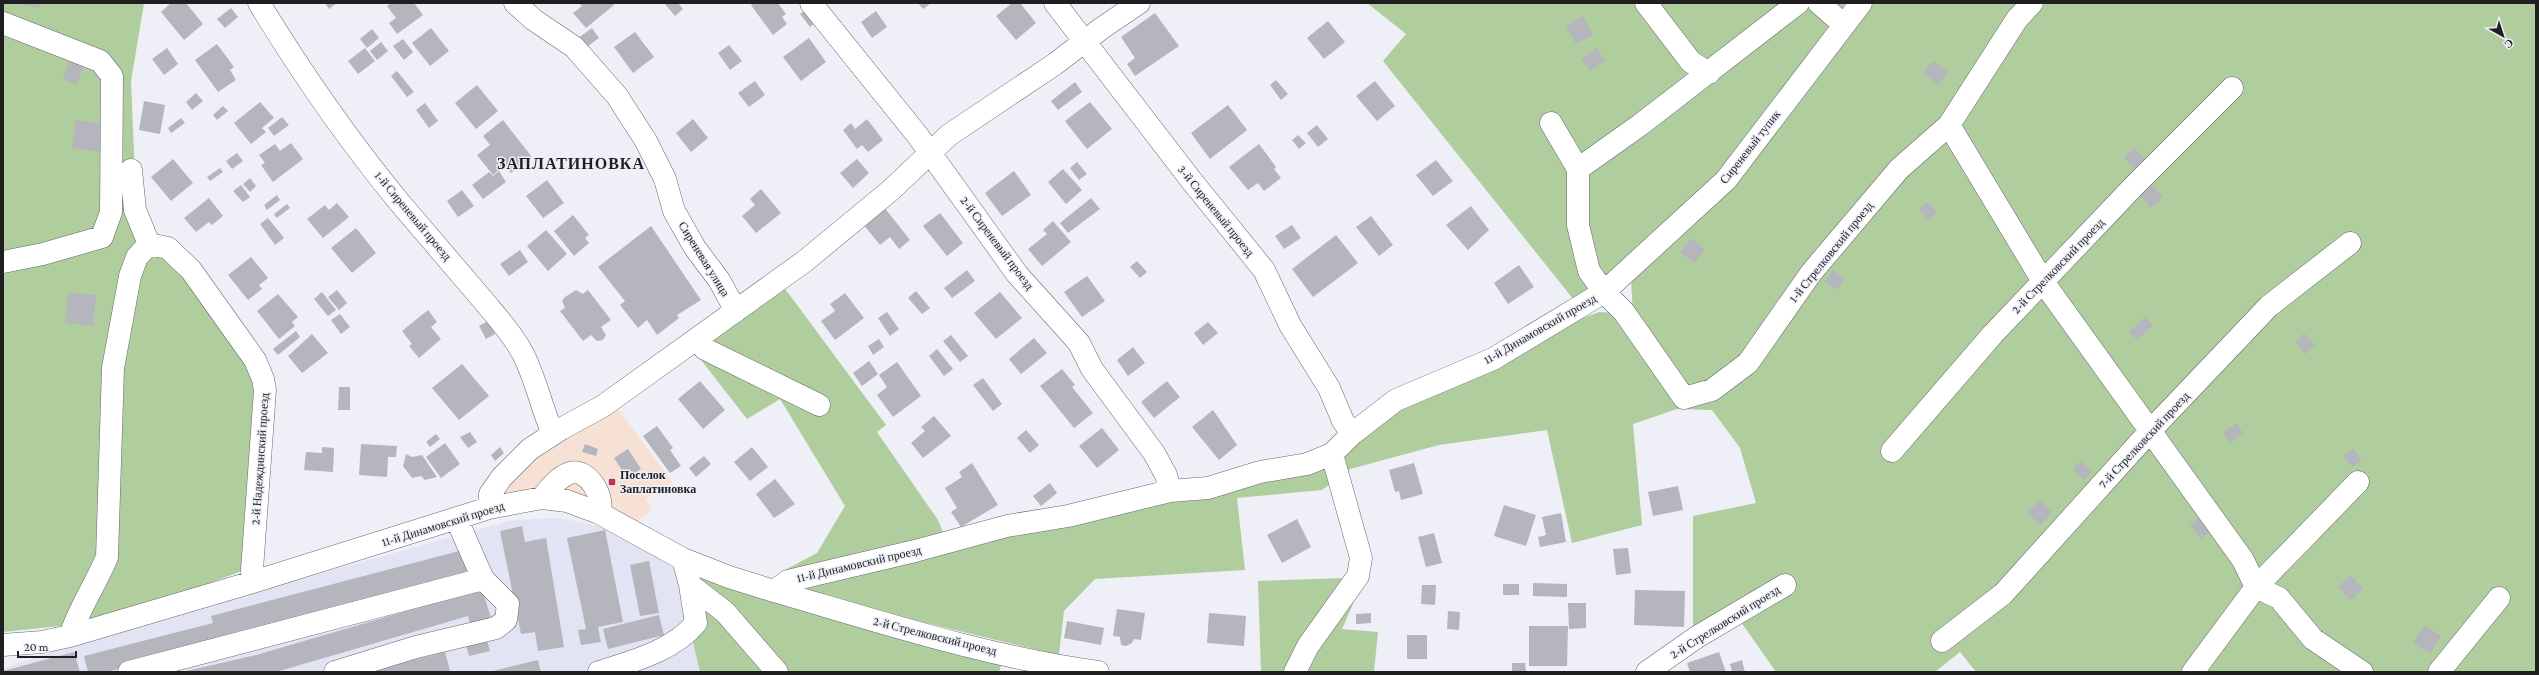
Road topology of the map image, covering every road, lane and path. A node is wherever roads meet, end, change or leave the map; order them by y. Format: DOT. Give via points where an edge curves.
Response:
graph roads {
  1 [pos="259,3"];
  2 [pos="516,3"];
  3 [pos="811,3"];
  4 [pos="1055,3"];
  5 [pos="1140,3"];
  6 [pos="1646,3"];
  7 [pos="1798,3"];
  8 [pos="1820,3"];
  9 [pos="1861,3"];
  10 [pos="2032,3"];
  11 [pos="3,23"];
  12 [pos="1844,25"];
  13 [pos="1085,40"];
  14 [pos="1708,73"];
  15 [pos="2232,88"];
  16 [pos="1551,123"];
  17 [pos="1949,125"];
  18 [pos="929,153"];
  19 [pos="1578,169"];
  20 [pos="131,170"];
  21 [pos="2350,243"];
  22 [pos="149,244"];
  23 [pos="3,262"];
  24 [pos="2044,283"];
  25 [pos="1604,292"];
  26 [pos="736,311"];
  27 [pos="696,340"];
  28 [pos="819,405"];
  29 [pos="2151,430"];
  30 [pos="553,434"];
  31 [pos="1352,434"];
  32 [pos="1892,451"];
  33 [pos="1332,454"];
  34 [pos="2358,482"];
  35 [pos="1170,491"];
  36 [pos="542,498"];
  37 [pos="489,508"];
  38 [pos="599,513"];
  39 [pos="457,520"];
  40 [pos="684,559"];
  41 [pos="483,579"];
  42 [pos="253,582"];
  43 [pos="690,585"];
  44 [pos="1785,585"];
  45 [pos="2256,586"];
  46 [pos="774,591"];
  47 [pos="2499,598"];
  48 [pos="70,636"];
  49 [pos="1942,641"];
  50 [pos="3,645"];
  51 [pos="130,672"];
  52 [pos="335,672"];
  53 [pos="599,672"];
  54 [pos="777,672"];
  55 [pos="1098,672"];
  56 [pos="1295,672"];
  57 [pos="1647,672"];
  58 [pos="2193,672"];
  59 [pos="2362,672"];
  60 [pos="2439,672"];
  1 -- 30 [label="street, 1-й Сиреневый проезд" via="287,49 342,127 399,202 522,351 543,413"];
  2 -- 26 [label="street, Сиреневая улица" via="534,20 574,48 617,96 646,141 665,179 674,212 695,248 719,280"];
  3 -- 18 [label="street, 2-й Сиреневый проезд"];
  4 -- 13 [label="street, 3-й Сиреневый проезд"];
  5 -- 13 [label="street"];
  6 -- 14 [label="street" via="1691,62"];
  7 -- 14 [label="street"];
  8 -- 12 [label="street"];
  9 -- 12 [label="street, Сиреневый тупик"];
  10 -- 17 [label="street, 1-й Стрелковский проезд" via="2017,19"];
  11 -- 23 [label="street" via="100,61 112,76 111,212 102,237 43,254"];
  12 -- 25 [label="street, Сиреневый тупик" via="1726,180"];
  13 -- 18 [label="street" via="1055,64 949,135"];
  13 -- 31 [label="street, 3-й Сиреневый проезд" via="1191,180 1264,270 1290,325 1329,388"];
  14 -- 19 [label="street"];
  15 -- 24 [label="street, 2-й Стрелковский проезд" via="2134,186"];
  16 -- 19 [label="street"];
  17 -- 24 [label="street"];
  17 -- 25 [label="street, 1-й Стрелковский проезд" via="1899,170 1811,273 1748,363 1712,390 1684,398 1624,312"];
  18 -- 26 [label="street" via="891,190 805,261"];
  18 -- 35 [label="street, 2-й Сиреневый проезд" via="1017,274 1079,343 1092,369 1154,453 1166,475"];
  19 -- 25 [label="street" via="1578,225 1589,271"];
  20 -- 22 [label="street" via="135,210"];
  21 -- 29 [label="street, 7-й Стрелковский проезд" via="2270,306"];
  22 -- 42 [label="street, 2-й Надеждинский проезд" via="168,248 191,270 255,360 263,379 265,390"];
  22 -- 48 [label="street" via="137,257 130,276 113,368 106,557 97,582 75,618"];
  24 -- 29 [label="street"];
  24 -- 32 [label="street, 2-й Стрелковский проезд" via="1993,334"];
  25 -- 31 [label="street, 11-й Динамовский проезд" via="1493,359 1396,400"];
  26 -- 27 [label="street"];
  27 -- 28 [label="street" via="705,349"];
  27 -- 30 [label="street" via="602,406"];
  29 -- 45 [label="street" via="2243,560"];
  29 -- 49 [label="street, 7-й Стрелковский проезд" via="2003,594"];
  30 -- 37 [label="street" via="530,449 502,477 490,494"];
  31 -- 33 [label="street, 11-й Динамовский проезд"];
  33 -- 35 [label="street, 11-й Динамовский проезд" via="1307,464 1260,472 1208,488"];
  33 -- 56 [label="street" via="1361,558 1358,576 1308,646"];
  34 -- 45 [label="street"];
  35 -- 46 [label="street, 11-й Динамовский проезд" via="1068,516 1007,526 788,581"];
  36 -- 37 [label="street, 11-й Динамовский проезд"];
  36 -- 38 [label="street, 11-й Динамовский проезд" via="567,501"];
  36 -- 38 [label="street" via="556,482 570,472 582,474 597,490 602,500"];
  37 -- 39 [label="street, 11-й Динамовский проезд"];
  38 -- 40 [label="street, 11-й Динамовский проезд"];
  39 -- 41 [label="street"];
  39 -- 42 [label="street, 11-й Динамовский проезд"];
  40 -- 43 [label="street"];
  40 -- 46 [label="street, 11-й Динамовский проезд"];
  41 -- 51 [label="street"];
  41 -- 52 [label="street" via="508,604 506,620 496,628 416,647"];
  42 -- 48 [label="street, 11-й Динамовский проезд"];
  43 -- 53 [label="street" via="696,623 686,636 643,658"];
  43 -- 54 [label="street" via="725,612"];
  44 -- 57 [label="street, 2-й Стрелковский проезд" via="1697,637"];
  45 -- 58 [label="street"];
  45 -- 59 [label="street" via="2279,598 2313,639"];
  46 -- 55 [label="street, 2-й Стрелковский проезд" via="862,618 1006,654"];
  47 -- 60 [label="street"];
  48 -- 50 [label="street, 11-й Динамовский проезд" via="42,642"];
}
